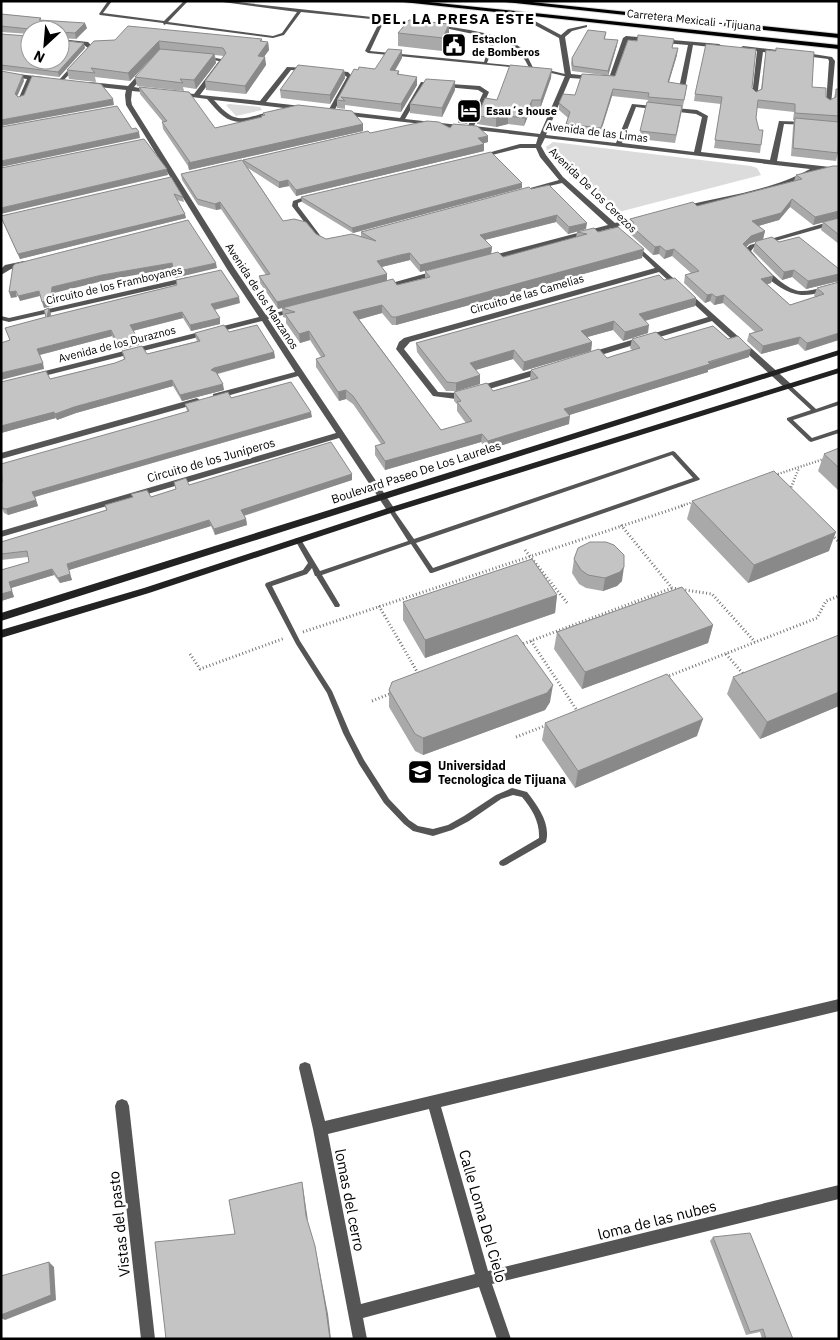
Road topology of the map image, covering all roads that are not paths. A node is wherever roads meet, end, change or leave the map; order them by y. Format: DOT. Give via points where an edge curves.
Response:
graph roads {
  1 [pos="110,1"];
  2 [pos="186,1"];
  3 [pos="218,1"];
  4 [pos="397,1"];
  5 [pos="500,1"];
  6 [pos="443,6"];
  7 [pos="300,11"];
  8 [pos="531,21"];
  9 [pos="164,24"];
  10 [pos="434,26"];
  11 [pos="585,26"];
  12 [pos="839,36"];
  13 [pos="562,37"];
  14 [pos="494,38"];
  15 [pos="70,42"];
  16 [pos="692,43"];
  17 [pos="839,47"];
  18 [pos="760,50"];
  19 [pos="839,52"];
  20 [pos="193,56"];
  21 [pos="152,62"];
  22 [pos="485,64"];
  23 [pos="531,68"];
  24 [pos="312,70"];
  25 [pos="321,71"];
  26 [pos="1,74"];
  27 [pos="568,76"];
  28 [pos="30,78"];
  29 [pos="61,81"];
  30 [pos="70,82"];
  31 [pos="80,83"];
  32 [pos="682,88"];
  33 [pos="128,89"];
  34 [pos="157,92"];
  35 [pos="167,93"];
  36 [pos="196,96"];
  37 [pos="755,96"];
  38 [pos="209,98"];
  39 [pos="21,100"];
  40 [pos="261,104"];
  41 [pos="829,104"];
  42 [pos="129,105"];
  43 [pos="120,107"];
  44 [pos="292,107"];
  45 [pos="312,109"];
  46 [pos="321,110"];
  47 [pos="331,112"];
  48 [pos="402,119"];
  49 [pos="422,122"];
  50 [pos="812,124"];
  51 [pos="471,127"];
  52 [pos="393,128"];
  53 [pos="543,136"];
  54 [pos="150,140"];
  55 [pos="141,142"];
  56 [pos="619,144"];
  57 [pos="538,146"];
  58 [pos="697,154"];
  59 [pos="472,158"];
  60 [pos="773,163"];
  61 [pos="816,168"];
  62 [pos="839,170"];
  63 [pos="184,176"];
  64 [pos="174,179"];
  65 [pos="565,180"];
  66 [pos="165,181"];
  67 [pos="319,194"];
  68 [pos="507,196"];
  69 [pos="669,211"];
  70 [pos="651,216"];
  71 [pos="200,219"];
  72 [pos="190,221"];
  73 [pos="839,221"];
  74 [pos="614,226"];
  75 [pos="620,232"];
  76 [pos="627,238"];
  77 [pos="334,242"];
  78 [pos="37,260"];
  79 [pos="481,261"];
  80 [pos="231,269"];
  81 [pos="660,269"];
  82 [pos="443,271"];
  83 [pos="1,272"];
  84 [pos="221,272"];
  85 [pos="192,278"];
  86 [pos="839,284"];
  87 [pos="377,288"];
  88 [pos="301,308"];
  89 [pos="1,318"];
  90 [pos="264,318"];
  91 [pos="714,318"];
  92 [pos="839,352"];
  93 [pos="580,359"];
  94 [pos="552,367"];
  95 [pos="839,370"];
  96 [pos="299,372"];
  97 [pos="773,372"];
  98 [pos="29,378"];
  99 [pos="788,386"];
  100 [pos="839,403"];
  101 [pos="815,411"];
  102 [pos="839,431"];
  103 [pos="340,435"];
  104 [pos="1,456"];
  105 [pos="382,496"];
  106 [pos="391,510"];
  107 [pos="1,534"];
  108 [pos="298,540"];
  109 [pos="413,541"];
  110 [pos="311,564"];
  111 [pos="316,574"];
  112 [pos="337,606"];
  113 [pos="1,617"];
  114 [pos="1,634"];
  115 [pos="503,863"];
  116 [pos="839,1005"];
  117 [pos="304,1068"];
  118 [pos="432,1102"];
  119 [pos="122,1106"];
  120 [pos="320,1129"];
  121 [pos="839,1192"];
  122 [pos="484,1279"];
  123 [pos="355,1313"];
  124 [pos="148,1339"];
  125 [pos="360,1339"];
  126 [pos="504,1339"];
  1 -- 9 [label="lane" via="101,14"];
  2 -- 9 [label="lane"];
  3 -- 7 [label="lane"];
  4 -- 6 [label="main road, Carretera Mexicali - Tijuana"];
  5 -- 12 [label="main road, Carretera Mexicali - Tijuana"];
  6 -- 8 [label="main road" via="475,14"];
  6 -- 17 [label="main road, Carretera Mexicali - Tijuana"];
  7 -- 9 [label="lane" via="283,34 273,37"];
  7 -- 22 [label="lane" via="379,20 381,23 366,50 368,52"];
  8 -- 11 [label="main road"];
  8 -- 13 [label="street"];
  10 -- 14 [label="lane"];
  11 -- 13 [label="street" via="570,30"];
  11 -- 19 [label="main road"];
  13 -- 27 [label="street"];
  14 -- 22 [label="lane"];
  14 -- 23 [label="lane" via="516,46"];
  15 -- 29 [label="street" via="86,43 91,48"];
  16 -- 18 [label="street"];
  16 -- 27 [label="street" via="626,38 611,80"];
  16 -- 32 [label="street"];
  18 -- 37 [label="street"];
  18 -- 41 [label="street" via="830,58"];
  20 -- 36 [label="street" via="223,60"];
  21 -- 33 [label="street"];
  22 -- 23 [label="lane"];
  23 -- 27 [label="lane"];
  24 -- 40 [label="street" via="289,68"];
  25 -- 47 [label="street" via="350,77"];
  26 -- 28 [label="street"];
  27 -- 53 [label="street, Avenida De Los Cerezos"];
  28 -- 29 [label="street"];
  28 -- 39 [label="street"];
  29 -- 30 [label="street"];
  31 -- 33 [label="street"];
  33 -- 34 [label="street"];
  33 -- 42 [label="street, Avenida de los Manzanos"];
  35 -- 36 [label="street"];
  36 -- 38 [label="street"];
  38 -- 40 [label="street"];
  38 -- 44 [label="street" via="224,117 234,122"];
  40 -- 44 [label="street"];
  42 -- 43 [label="street"];
  42 -- 54 [label="street, Avenida de los Manzanos"];
  44 -- 45 [label="street"];
  46 -- 47 [label="street, Avenida de las Limas"];
  47 -- 48 [label="street, Avenida de las Limas"];
  48 -- 49 [label="street, Avenida de las Limas"];
  48 -- 51 [label="street" via="423,83 480,88 486,92"];
  49 -- 51 [label="street, Avenida de las Limas"];
  49 -- 52 [label="street"];
  50 -- 60 [label="street" via="781,122"];
  51 -- 53 [label="street, Avenida de las Limas"];
  53 -- 56 [label="street, Avenida de las Limas"];
  53 -- 57 [label="street, Avenida De Los Cerezos"];
  54 -- 55 [label="street"];
  54 -- 64 [label="street, Avenida de los Manzanos"];
  56 -- 58 [label="street, Avenida de las Limas"];
  56 -- 58 [label="street" via="631,107 688,111 705,116"];
  57 -- 59 [label="street" via="520,146"];
  57 -- 65 [label="street, Avenida De Los Cerezos" via="540,154"];
  58 -- 60 [label="street, Avenida de las Limas"];
  60 -- 61 [label="street, Avenida de las Limas"];
  61 -- 62 [label="street, Avenida de las Limas"];
  61 -- 69 [label="street" via="781,183"];
  63 -- 64 [label="street"];
  64 -- 66 [label="street"];
  64 -- 71 [label="street, Avenida de los Manzanos"];
  65 -- 68 [label="street"];
  65 -- 74 [label="street, Avenida De Los Cerezos"];
  67 -- 77 [label="street" via="300,198 295,206 320,239"];
  70 -- 74 [label="street"];
  71 -- 72 [label="street"];
  71 -- 80 [label="street, Avenida de los Manzanos"];
  73 -- 86 [label="street" via="752,246 747,251 788,291 809,293"];
  74 -- 75 [label="street, Avenida De Los Cerezos"];
  74 -- 79 [label="street"];
  76 -- 81 [label="street, Avenida De Los Cerezos"];
  78 -- 83 [label="street" via="8,267"];
  80 -- 84 [label="street"];
  80 -- 90 [label="street, Avenida de los Manzanos"];
  81 -- 91 [label="street, Avenida De Los Cerezos"];
  81 -- 94 [label="street, Circuito de las Camelias" via="407,340 400,349 436,394 445,396 456,396"];
  82 -- 87 [label="street"];
  85 -- 89 [label="street, Circuito de los Framboyanes" via="9,320"];
  88 -- 90 [label="street, Avenida de los Duraznos"];
  90 -- 96 [label="street, Avenida de los Manzanos"];
  90 -- 98 [label="street, Avenida de los Duraznos"];
  91 -- 93 [label="street"];
  91 -- 97 [label="street, Avenida De Los Cerezos"];
  92 -- 97 [label="street, Boulevard Paseo De Los Laureles"];
  95 -- 99 [label="street"];
  96 -- 103 [label="street, Avenida de los Manzanos"];
  96 -- 104 [label="street"];
  97 -- 99 [label="street, Avenida De Los Cerezos"];
  97 -- 105 [label="street, Boulevard Paseo De Los Laureles"];
  99 -- 101 [label="lane"];
  99 -- 106 [label="street"];
  100 -- 101 [label="lane"];
  101 -- 102 [label="lane" via="789,419 810,440"];
  103 -- 105 [label="street, Avenida de los Manzanos"];
  103 -- 107 [label="street, Circuito de los Juníperos"];
  105 -- 106 [label="street, Avenida de los Manzanos"];
  105 -- 113 [label="street, Boulevard Paseo De Los Laureles"];
  106 -- 108 [label="street"];
  106 -- 109 [label="lane"];
  108 -- 110 [label="lane"];
  108 -- 114 [label="street" via="146,591"];
  109 -- 109 [label="lane" via="673,453 697,479 432,571"];
  109 -- 111 [label="lane"];
  110 -- 111 [label="lane"];
  110 -- 115 [label="lane" via="305,572 268,584 294,635 330,692 348,738 376,784 399,815 417,829 437,834 457,826 506,792 520,792 531,799 544,830 543,840"];
  111 -- 112 [label="lane"];
  116 -- 118 [label="street"];
  117 -- 120 [label="street, lomas del cerro"];
  118 -- 120 [label="street"];
  118 -- 122 [label="street, Calle Loma Del Cielo"];
  119 -- 124 [label="street, Vistas del pasto"];
  120 -- 123 [label="street, lomas del cerro"];
  121 -- 122 [label="street, loma de las nubes"];
  122 -- 123 [label="street, loma de las nubes"];
  122 -- 126 [label="street, Calle Loma Del Cielo"];
  123 -- 125 [label="street, lomas del cerro"];
}
